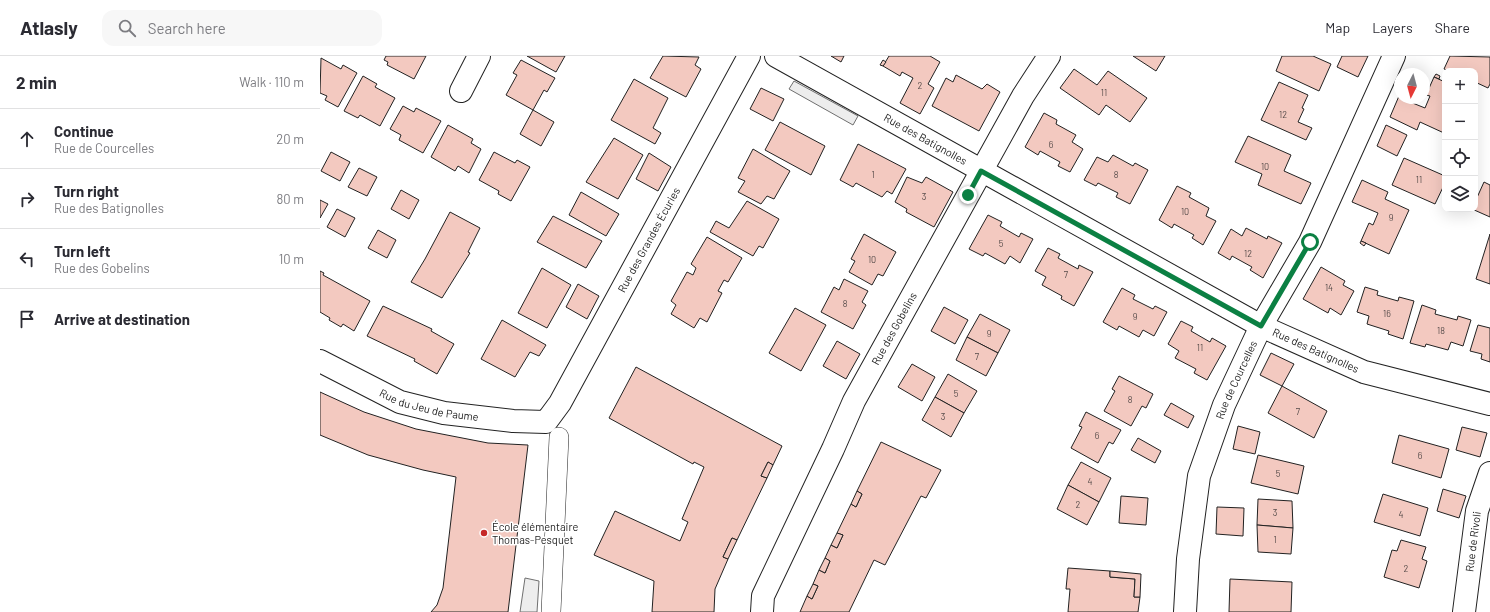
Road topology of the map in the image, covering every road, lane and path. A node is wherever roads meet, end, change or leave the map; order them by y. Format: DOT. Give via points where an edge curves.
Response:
graph roads {
  1 [pos="479,56"];
  2 [pos="749,56"];
  3 [pos="776,56"];
  4 [pos="1049,56"];
  5 [pos="1394,56"];
  6 [pos="461,91"];
  7 [pos="981,171"];
  8 [pos="1261,326"];
  9 [pos="320,361"];
  10 [pos="1490,404"];
  11 [pos="552,429"];
  12 [pos="1490,473"];
  13 [pos="550,612"];
  14 [pos="762,612"];
  15 [pos="1185,612"];
  16 [pos="1464,612"];
  1 -- 6 [label="street"];
  2 -- 11 [label="street, Rue des Grandes Écuries" via="560,403"];
  3 -- 7 [label="street, Rue des Batignolles"];
  4 -- 7 [label="street, Rue des Gobelins" via="1023,96"];
  5 -- 8 [label="street, Rue de Courcelles" via="1310,242"];
  7 -- 8 [label="street, Rue des Batignolles"];
  7 -- 14 [label="street, Rue des Gobelins" via="854,401 763,596"];
  8 -- 10 [label="street, Rue des Batignolles" via="1364,372"];
  8 -- 15 [label="street, Rue de Courcelles" via="1224,405 1199,476 1188,559"];
  9 -- 11 [label="street, Rue du Jeu de Paume" via="400,402 444,413 513,421"];
  11 -- 13 [label="street"];
  12 -- 16 [label="street, Rue de Rivoli" via="1477,511"];
}
